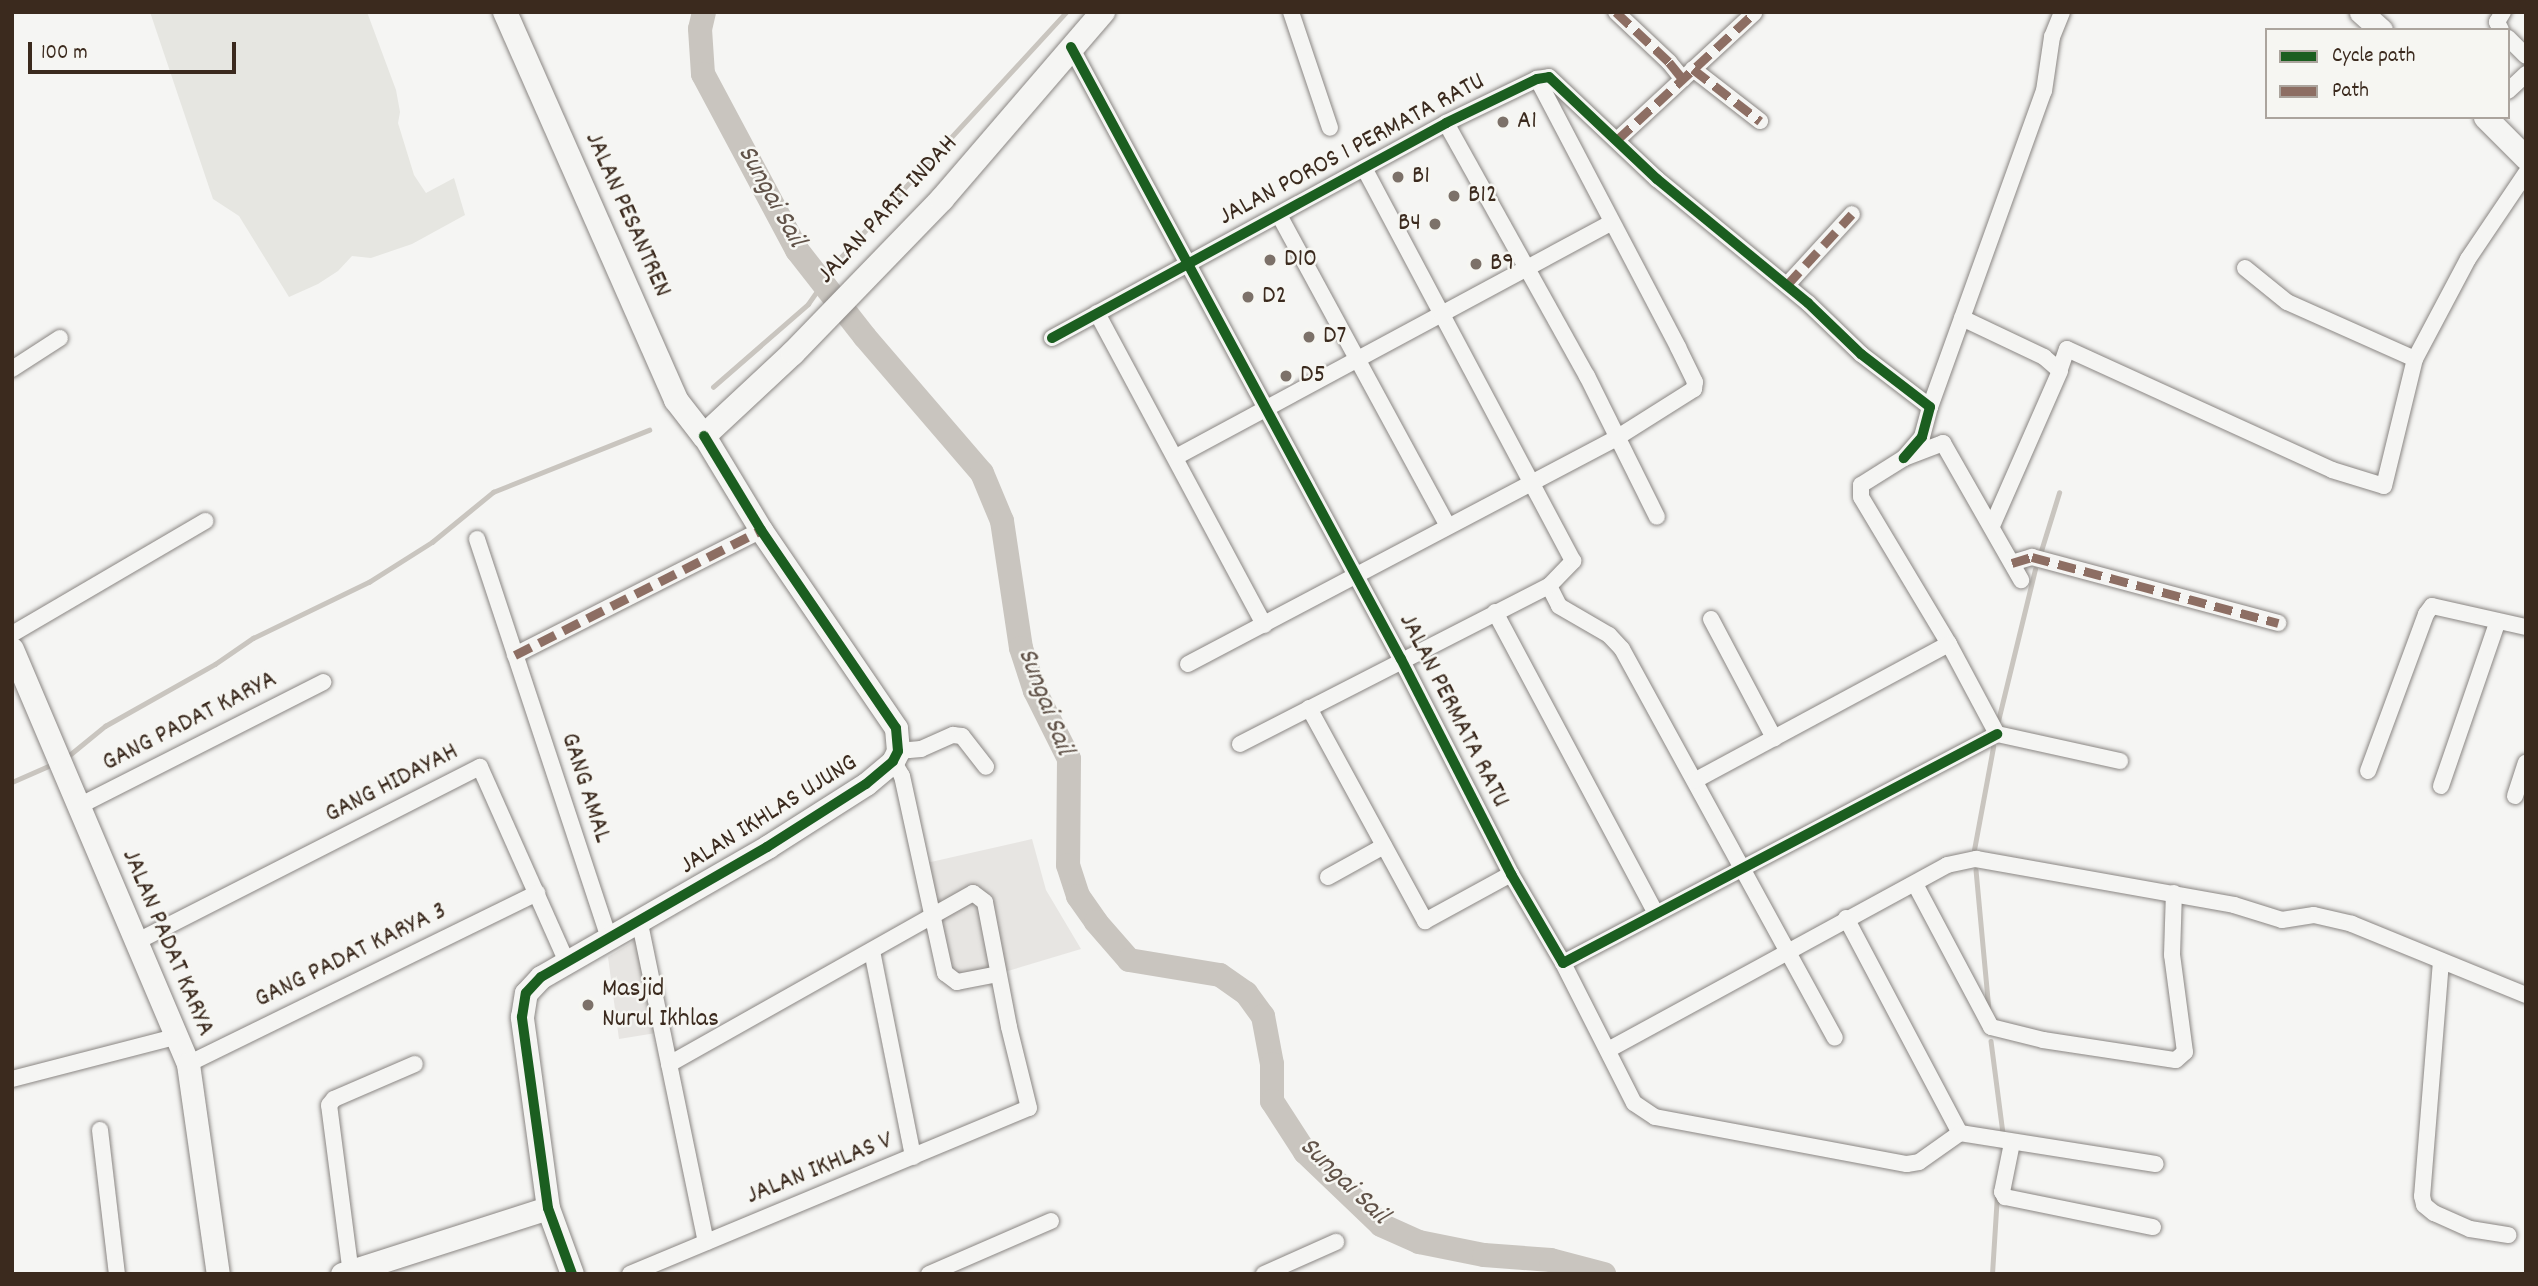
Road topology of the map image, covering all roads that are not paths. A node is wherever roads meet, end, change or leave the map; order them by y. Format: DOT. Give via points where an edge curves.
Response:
graph roads {
  1 [pos="505,12"];
  2 [pos="1102,12"];
  3 [pos="1290,12"];
  4 [pos="1616,12"];
  5 [pos="2062,12"];
  6 [pos="2361,12"];
  7 [pos="2503,12"];
  8 [pos="1754,13"];
  9 [pos="2379,28"];
  10 [pos="2500,28"];
  11 [pos="2510,40"];
  12 [pos="1071,47"];
  13 [pos="2526,56"];
  14 [pos="1688,74"];
  15 [pos="2526,74"];
  16 [pos="1537,79"];
  17 [pos="2510,89"];
  18 [pos="2487,119"];
  19 [pos="1760,121"];
  20 [pos="1446,123"];
  21 [pos="1330,128"];
  22 [pos="1617,140"];
  23 [pos="2526,158"];
  24 [pos="1364,168"];
  25 [pos="2526,173"];
  26 [pos="1852,214"];
  27 [pos="1279,215"];
  28 [pos="1611,223"];
  29 [pos="1189,263"];
  30 [pos="2245,268"];
  31 [pos="1527,269"];
  32 [pos="1787,285"];
  33 [pos="1097,313"];
  34 [pos="1442,315"];
  35 [pos="1962,318"];
  36 [pos="60,338"];
  37 [pos="1052,338"];
  38 [pos="2415,359"];
  39 [pos="1358,361"];
  40 [pos="12,369"];
  41 [pos="2060,369"];
  42 [pos="1930,407"];
  43 [pos="1267,409"];
  44 [pos="704,436"];
  45 [pos="1618,437"];
  46 [pos="1176,457"];
  47 [pos="1904,458"];
  48 [pos="1530,481"];
  49 [pos="1657,517"];
  50 [pos="205,521"];
  51 [pos="1447,525"];
  52 [pos="1992,526"];
  53 [pos="761,530"];
  54 [pos="477,539"];
  55 [pos="2012,563"];
  56 [pos="1355,576"];
  57 [pos="2021,580"];
  58 [pos="1549,586"];
  59 [pos="1495,612"];
  60 [pos="1711,620"];
  61 [pos="2278,623"];
  62 [pos="2497,623"];
  63 [pos="1265,625"];
  64 [pos="2526,627"];
  65 [pos="12,634"];
  66 [pos="1949,644"];
  67 [pos="12,649"];
  68 [pos="514,655"];
  69 [pos="1401,659"];
  70 [pos="1188,664"];
  71 [pos="323,682"];
  72 [pos="1309,708"];
  73 [pos="1997,734"];
  74 [pos="1774,738"];
  75 [pos="1240,744"];
  76 [pos="896,756"];
  77 [pos="2120,761"];
  78 [pos="2526,762"];
  79 [pos="986,767"];
  80 [pos="2368,771"];
  81 [pos="1696,780"];
  82 [pos="2441,786"];
  83 [pos="2515,796"];
  84 [pos="79,806"];
  85 [pos="1384,846"];
  86 [pos="1743,868"];
  87 [pos="1511,874"];
  88 [pos="1328,877"];
  89 [pos="1915,884"];
  90 [pos="537,893"];
  91 [pos="2174,893"];
  92 [pos="1656,914"];
  93 [pos="934,917"];
  94 [pos="1846,918"];
  95 [pos="639,919"];
  96 [pos="609,937"];
  97 [pos="135,942"];
  98 [pos="872,951"];
  99 [pos="1787,951"];
  100 [pos="2441,961"];
  101 [pos="567,962"];
  102 [pos="1563,962"];
  103 [pos="998,974"];
  104 [pos="2526,995"];
  105 [pos="178,1036"];
  106 [pos="1835,1038"];
  107 [pos="1608,1050"];
  108 [pos="188,1064"];
  109 [pos="415,1064"];
  110 [pos="669,1064"];
  111 [pos="12,1079"];
  112 [pos="100,1130"];
  113 [pos="1960,1133"];
  114 [pos="2012,1143"];
  115 [pos="913,1157"];
  116 [pos="2156,1164"];
  117 [pos="548,1208"];
  118 [pos="1051,1221"];
  119 [pos="2153,1227"];
  120 [pos="2509,1235"];
  121 [pos="706,1242"];
  122 [pos="1336,1242"];
  123 [pos="347,1273"];
  124 [pos="117,1274"];
  125 [pos="218,1274"];
  126 [pos="572,1274"];
  127 [pos="630,1274"];
  128 [pos="929,1274"];
  129 [pos="1264,1274"];
  1 -- 44 [label="main road, JALAN PESANTREN" via="676,400"];
  2 -- 12 [label="main road, JALAN PARIT INDAH"];
  3 -- 21 [label="street"];
  4 -- 14 [label="street"];
  5 -- 35 [label="street" via="2052,37 2044,91"];
  6 -- 9 [label="street"];
  7 -- 10 [label="street" via="2497,22"];
  8 -- 14 [label="street"];
  11 -- 13 [label="street"];
  12 -- 29 [label="street, JALAN PERMATA RATU"];
  12 -- 44 [label="main road, JALAN PARIT INDAH" via="942,199 793,353"];
  14 -- 19 [label="street"];
  14 -- 22 [label="street"];
  15 -- 17 [label="street"];
  16 -- 20 [label="street, JALAN POROS 1 PERMATA RATU"];
  16 -- 22 [label="street" via="1549,77"];
  16 -- 28 [label="street"];
  18 -- 23 [label="street"];
  20 -- 24 [label="street, JALAN POROS 1 PERMATA RATU"];
  20 -- 31 [label="street"];
  22 -- 32 [label="street" via="1657,179"];
  24 -- 27 [label="street, JALAN POROS 1 PERMATA RATU"];
  24 -- 34 [label="street"];
  25 -- 38 [label="street" via="2468,259"];
  26 -- 32 [label="street"];
  27 -- 29 [label="street, JALAN POROS 1 PERMATA RATU"];
  27 -- 39 [label="street"];
  28 -- 31 [label="street"];
  28 -- 45 [label="street" via="1696,387"];
  29 -- 33 [label="street, JALAN POROS 1 PERMATA RATU"];
  29 -- 43 [label="street, JALAN PERMATA RATU"];
  30 -- 38 [label="street" via="2287,302"];
  31 -- 34 [label="street"];
  31 -- 45 [label="street"];
  32 -- 42 [label="street" via="1861,354"];
  33 -- 37 [label="street, JALAN POROS 1 PERMATA RATU"];
  33 -- 46 [label="street"];
  34 -- 39 [label="street"];
  34 -- 48 [label="street"];
  35 -- 41 [label="street"];
  35 -- 42 [label="street"];
  36 -- 40 [label="street"];
  38 -- 41 [label="street" via="2384,485 2332,470 2067,349"];
  39 -- 43 [label="street"];
  39 -- 51 [label="street"];
  41 -- 52 [label="street"];
  42 -- 47 [label="street" via="1923,437"];
  43 -- 46 [label="street"];
  43 -- 56 [label="street, JALAN PERMATA RATU"];
  44 -- 53 [label="street"];
  45 -- 48 [label="street"];
  45 -- 49 [label="street"];
  46 -- 63 [label="street"];
  47 -- 52 [label="street" via="1943,443"];
  47 -- 66 [label="street" via="1864,481 1859,492"];
  48 -- 51 [label="street"];
  48 -- 58 [label="street" via="1573,561"];
  50 -- 65 [label="street"];
  51 -- 56 [label="street"];
  52 -- 55 [label="street"];
  53 -- 68 [label="street"];
  53 -- 76 [label="street" via="896,728"];
  54 -- 68 [label="street, GANG AMAL"];
  55 -- 57 [label="street"];
  55 -- 61 [label="street" via="2032,557"];
  56 -- 63 [label="street"];
  56 -- 69 [label="street, JALAN PERMATA RATU"];
  58 -- 59 [label="street"];
  58 -- 81 [label="street" via="1559,606 1609,635 1622,649"];
  59 -- 69 [label="street"];
  59 -- 92 [label="street"];
  60 -- 74 [label="street"];
  62 -- 64 [label="street"];
  62 -- 80 [label="street" via="2440,606 2429,610"];
  62 -- 82 [label="street"];
  63 -- 70 [label="street"];
  66 -- 73 [label="street"];
  66 -- 74 [label="street"];
  67 -- 84 [label="street, JALAN PADAT KARYA"];
  68 -- 96 [label="street, GANG AMAL"];
  69 -- 72 [label="street"];
  69 -- 87 [label="street, JALAN PERMATA RATU"];
  71 -- 84 [label="street, GANG PADAT KARYA"];
  72 -- 75 [label="street"];
  72 -- 85 [label="street"];
  73 -- 77 [label="street"];
  73 -- 86 [label="street"];
  74 -- 81 [label="street"];
  76 -- 79 [label="street" via="953,735 962,736"];
  76 -- 93 [label="street"];
  76 -- 95 [label="street, JALAN IKHLAS UJUNG" via="866,784"];
  78 -- 83 [label="street"];
  81 -- 86 [label="street"];
  84 -- 97 [label="street, JALAN PADAT KARYA"];
  85 -- 87 [label="street" via="1424,921"];
  85 -- 88 [label="street"];
  86 -- 92 [label="street"];
  86 -- 99 [label="street"];
  87 -- 102 [label="street, JALAN PERMATA RATU"];
  89 -- 91 [label="street" via="1947,865 1976,859"];
  89 -- 91 [label="street" via="1992,1027 2043,1040 2171,1059 2185,1052 2172,956"];
  89 -- 94 [label="street"];
  90 -- 97 [label="street, GANG HIDAYAH" via="480,767"];
  90 -- 101 [label="street, GANG HIDAYAH"];
  90 -- 108 [label="street, GANG PADAT KARYA 3"];
  91 -- 100 [label="street" via="2282,920 2314,915 2352,924"];
  92 -- 102 [label="street"];
  93 -- 98 [label="street"];
  93 -- 103 [label="street" via="949,979 957,982"];
  93 -- 103 [label="street" via="973,892 982,898"];
  94 -- 99 [label="street"];
  94 -- 113 [label="street"];
  95 -- 96 [label="street, JALAN IKHLAS UJUNG"];
  95 -- 110 [label="street"];
  96 -- 101 [label="street, JALAN IKHLAS UJUNG"];
  97 -- 105 [label="street, JALAN PADAT KARYA"];
  98 -- 110 [label="street"];
  98 -- 115 [label="street"];
  99 -- 106 [label="street"];
  99 -- 107 [label="street"];
  100 -- 104 [label="street"];
  100 -- 120 [label="street" via="2424,1205 2470,1228"];
  101 -- 117 [label="street, JALAN IKHLAS UJUNG" via="532,986 522,1008"];
  102 -- 107 [label="street, JALAN PERMATA RATU"];
  103 -- 115 [label="street, JALAN IKHLAS V" via="1030,1108"];
  105 -- 108 [label="street, JALAN PADAT KARYA"];
  105 -- 111 [label="street"];
  107 -- 113 [label="street, JALAN PERMATA RATU" via="1634,1103 1655,1117 1907,1164 1920,1162"];
  108 -- 125 [label="street, JALAN PADAT KARYA"];
  109 -- 123 [label="street" via="329,1105"];
  110 -- 121 [label="street"];
  112 -- 124 [label="street"];
  113 -- 114 [label="street"];
  114 -- 116 [label="street"];
  114 -- 119 [label="street" via="2002,1192 2006,1197"];
  115 -- 121 [label="street, JALAN IKHLAS V"];
  117 -- 123 [label="street"];
  117 -- 126 [label="street, JALAN IKHLAS UJUNG"];
  118 -- 128 [label="street"];
  121 -- 127 [label="street, JALAN IKHLAS V"];
  122 -- 129 [label="street"];
}
